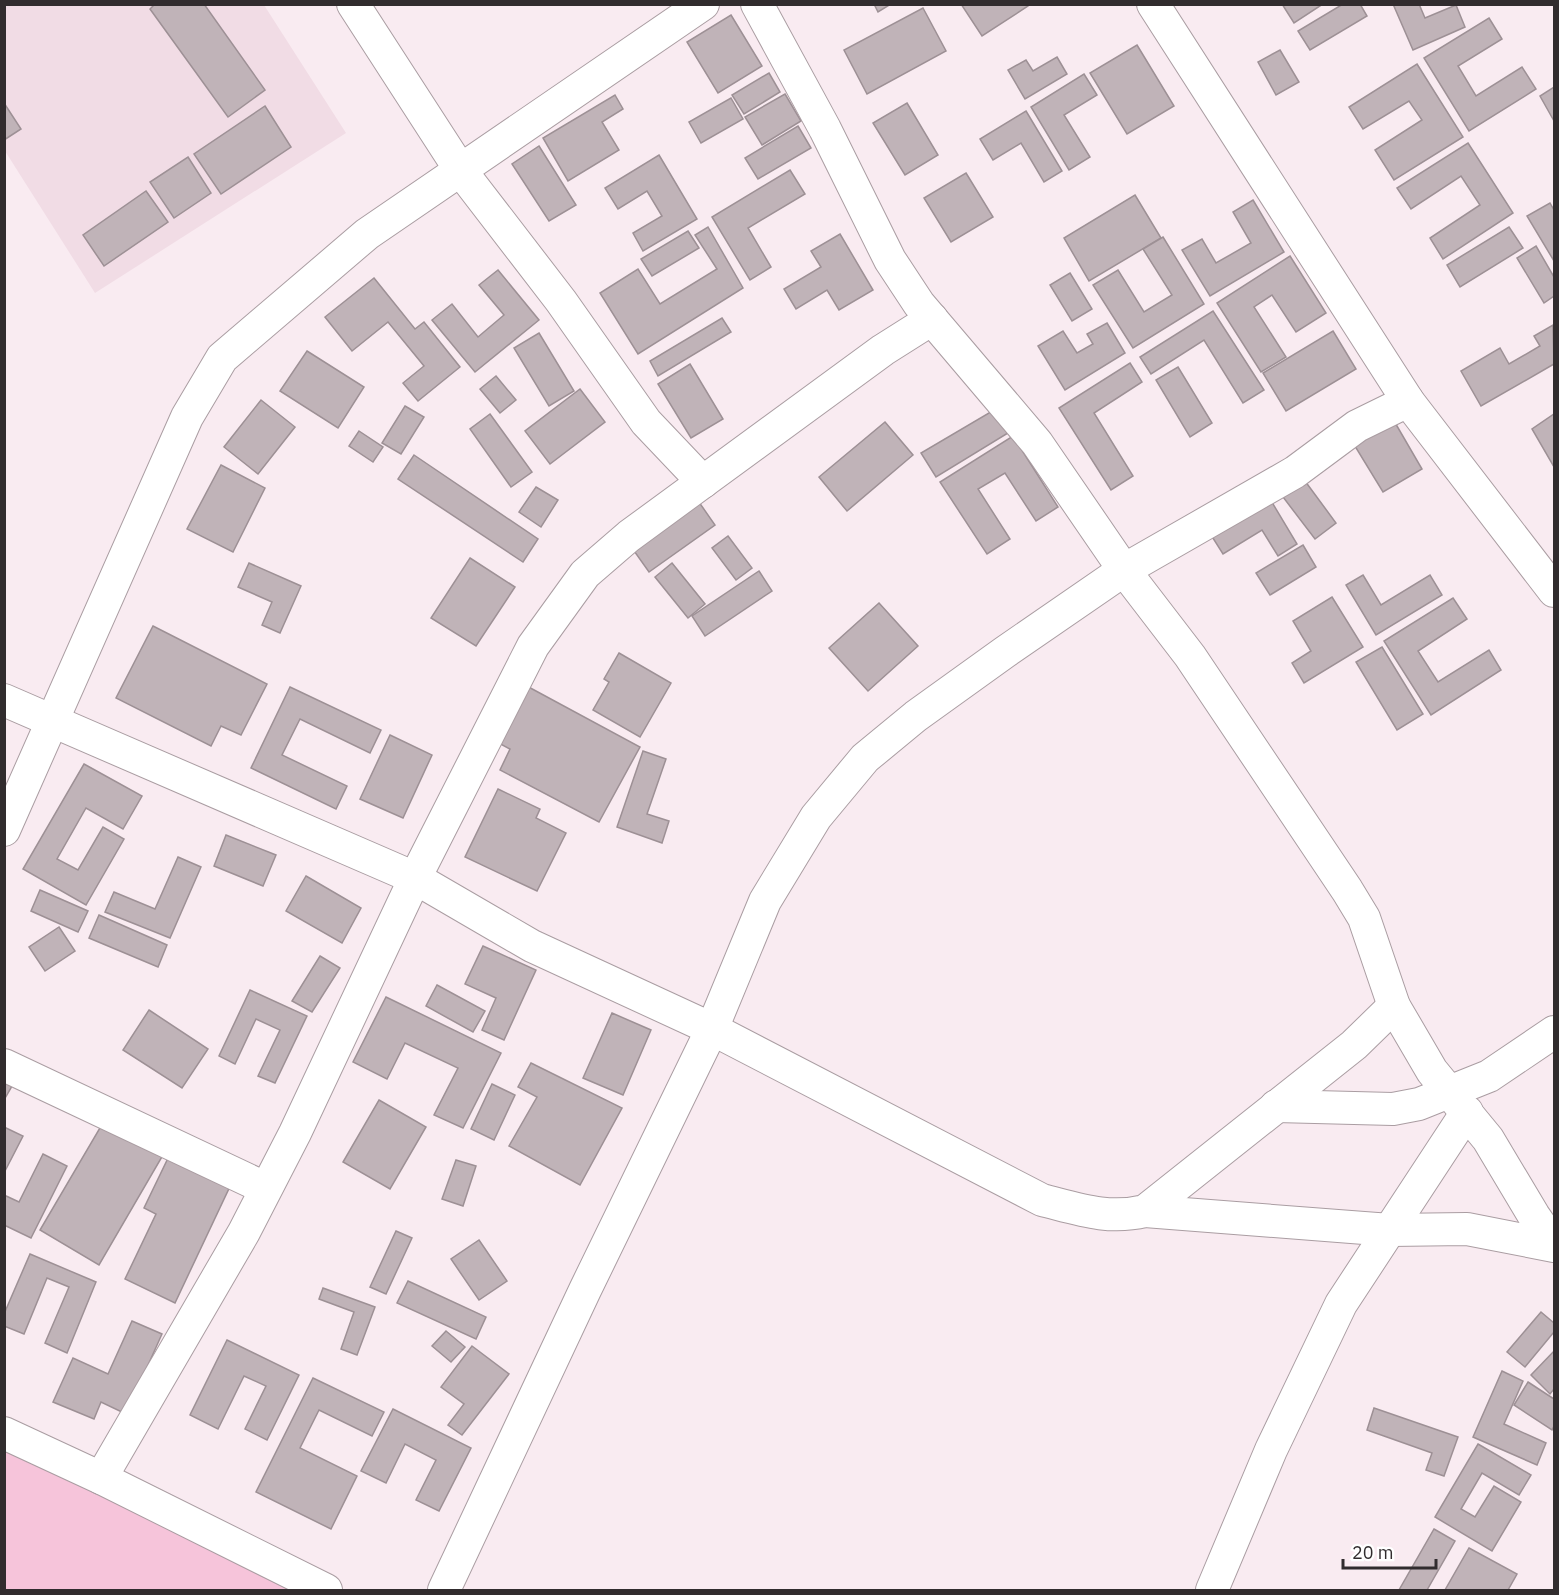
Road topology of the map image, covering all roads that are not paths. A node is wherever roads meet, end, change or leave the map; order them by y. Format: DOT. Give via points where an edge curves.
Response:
graph roads {
  1 [pos="353,4"];
  2 [pos="702,4"];
  3 [pos="756,4"];
  4 [pos="1153,4"];
  5 [pos="461,171"];
  6 [pos="932,319"];
  7 [pos="1408,401"];
  8 [pos="702,482"];
  9 [pos="1124,570"];
  10 [pos="1554,591"];
  11 [pos="4,699"];
  12 [pos="54,721"];
  13 [pos="4,830"];
  14 [pos="415,878"];
  15 [pos="1394,1006"];
  16 [pos="712,1029"];
  17 [pos="1554,1032"];
  18 [pos="4,1065"];
  19 [pos="1458,1102"];
  20 [pos="1276,1106"];
  21 [pos="265,1188"];
  22 [pos="1145,1211"];
  23 [pos="1390,1230"];
  24 [pos="1554,1245"];
  25 [pos="4,1433"];
  26 [pos="101,1478"];
  27 [pos="326,1590"];
  28 [pos="444,1590"];
  29 [pos="1212,1590"];
  1 -- 5 [label="street"];
  2 -- 5 [label="street"];
  3 -- 6 [label="street" via="825,129 890,260"];
  4 -- 7 [label="street"];
  5 -- 8 [label="street" via="561,301 646,422"];
  5 -- 12 [label="street" via="367,234 222,358 187,417"];
  6 -- 8 [label="street" via="883,350"];
  6 -- 9 [label="street" via="1037,443"];
  7 -- 9 [label="street" via="1357,426 1294,472"];
  7 -- 10 [label="street"];
  8 -- 14 [label="street" via="585,574 533,646"];
  9 -- 15 [label="street" via="1190,656 1347,890 1364,918"];
  9 -- 16 [label="street" via="916,716 866,758 816,817 765,901"];
  11 -- 12 [label="street"];
  12 -- 13 [label="street"];
  12 -- 14 [label="street"];
  14 -- 16 [label="street" via="532,946"];
  14 -- 21 [label="street" via="295,1133"];
  15 -- 19 [label="street" via="1432,1071"];
  15 -- 20 [label="street" via="1354,1045"];
  16 -- 22 [label="street" via="1042,1200 1096,1214 1123,1216"];
  16 -- 28 [label="street"];
  17 -- 19 [label="street"];
  18 -- 21 [label="street"];
  19 -- 20 [label="street" via="1393,1109"];
  19 -- 23 [label="street"];
  19 -- 24 [label="street" via="1488,1139"];
  20 -- 22 [label="street"];
  21 -- 26 [label="street" via="244,1232"];
  22 -- 23 [label="street"];
  23 -- 24 [label="street" via="1467,1228"];
  23 -- 29 [label="street" via="1341,1304 1314,1358"];
  25 -- 26 [label="street"];
  26 -- 27 [label="street"];
}
